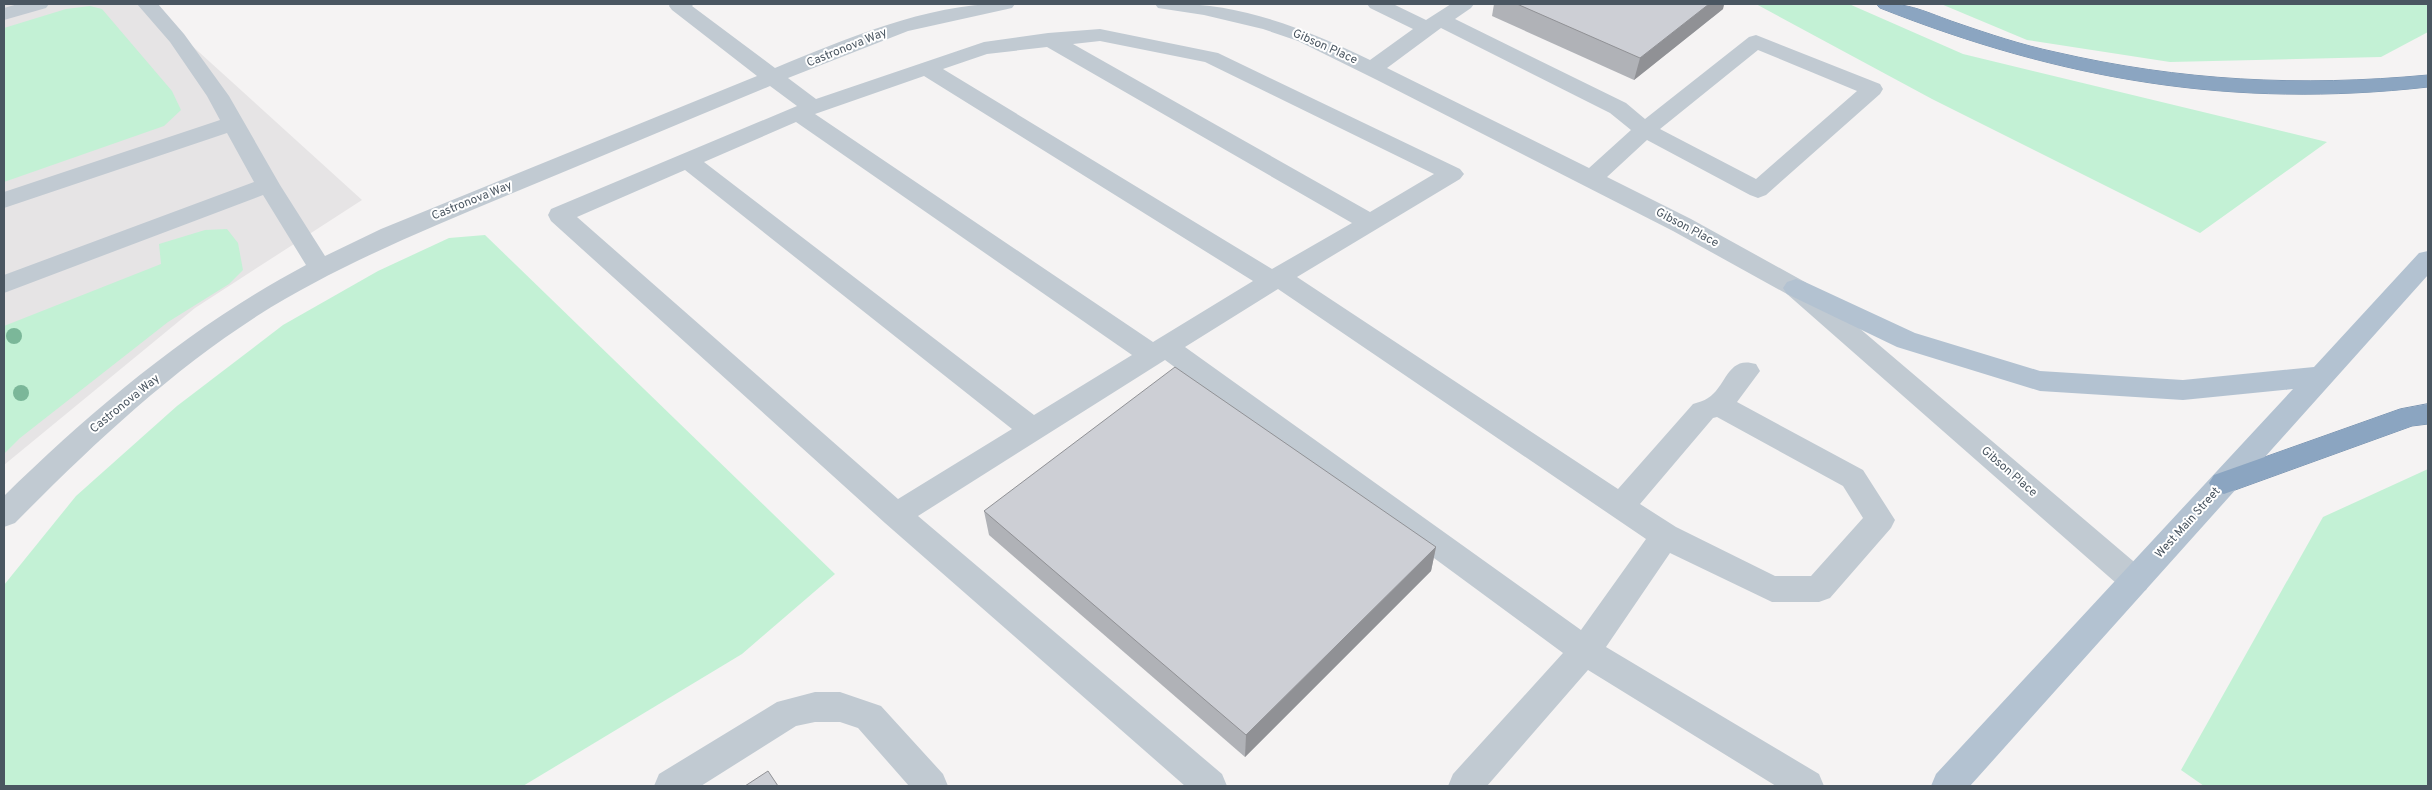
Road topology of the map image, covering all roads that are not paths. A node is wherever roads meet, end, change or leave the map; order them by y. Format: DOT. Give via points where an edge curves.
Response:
graph roads {
  1 [pos="39,4"];
  2 [pos="147,4"];
  3 [pos="684,4"];
  4 [pos="1005,4"];
  5 [pos="1165,4"];
  6 [pos="1377,4"];
  7 [pos="1464,4"];
  8 [pos="1887,4"];
  9 [pos="4,14"];
  10 [pos="1434,24"];
  11 [pos="1048,39"];
  12 [pos="926,68"];
  13 [pos="1372,68"];
  14 [pos="773,78"];
  15 [pos="2428,81"];
  16 [pos="805,110"];
  17 [pos="234,123"];
  18 [pos="1645,130"];
  19 [pos="687,160"];
  20 [pos="1591,179"];
  21 [pos="268,185"];
  22 [pos="4,200"];
  23 [pos="1371,223"];
  24 [pos="2428,259"];
  25 [pos="320,267"];
  26 [pos="1275,279"];
  27 [pos="4,284"];
  28 [pos="1796,288"];
  29 [pos="1159,351"];
  30 [pos="1746,371"];
  31 [pos="2322,376"];
  32 [pos="1719,405"];
  33 [pos="2428,414"];
  34 [pos="1033,430"];
  35 [pos="2224,483"];
  36 [pos="1620,507"];
  37 [pos="4,515"];
  38 [pos="896,516"];
  39 [pos="1665,536"];
  40 [pos="2135,581"];
  41 [pos="1585,651"];
  42 [pos="671,786"];
  43 [pos="931,786"];
  44 [pos="1210,786"];
  45 [pos="1465,786"];
  46 [pos="1807,786"];
  47 [pos="1948,786"];
  1 -- 9 [label="street"];
  2 -- 17 [label="street" via="177,38"];
  3 -- 14 [label="street" via="679,6"];
  4 -- 14 [label="street, Castronova Way" via="902,26"];
  5 -- 13 [label="street, Gibson Place" via="1269,24"];
  6 -- 10 [label="street"];
  7 -- 10 [label="street"];
  8 -- 15 [label="highway" via="2007,47 2088,67 2144,76 2207,84 2307,89"];
  10 -- 13 [label="street"];
  10 -- 18 [label="street" via="1618,108"];
  11 -- 12 [label="street" via="984,48"];
  11 -- 23 [label="street"];
  11 -- 23 [label="street" via="1100,35 1210,57 1452,174"];
  12 -- 16 [label="street"];
  12 -- 26 [label="street"];
  13 -- 20 [label="street, Gibson Place"];
  14 -- 16 [label="street"];
  14 -- 25 [label="street, Castronova Way" via="390,235"];
  16 -- 19 [label="street"];
  16 -- 29 [label="street"];
  17 -- 21 [label="street"];
  17 -- 22 [label="street"];
  18 -- 18 [label="street" via="1756,41 1872,89 1758,190"];
  18 -- 20 [label="street"];
  19 -- 34 [label="street"];
  19 -- 38 [label="street" via="560,215"];
  20 -- 28 [label="street, Gibson Place" via="1682,224"];
  21 -- 25 [label="street"];
  21 -- 27 [label="street"];
  23 -- 26 [label="street"];
  24 -- 31 [label="main road, West Main Street"];
  25 -- 37 [label="street, Castronova Way" via="246,311 114,410 59,459"];
  26 -- 29 [label="street"];
  26 -- 36 [label="street"];
  28 -- 31 [label="main road" via="1906,340 2040,381 2183,390"];
  28 -- 40 [label="street, Gibson Place"];
  29 -- 34 [label="street"];
  29 -- 41 [label="street"];
  30 -- 32 [label="street"];
  31 -- 35 [label="main road, West Main Street"];
  32 -- 36 [label="street" via="1703,411"];
  32 -- 39 [label="street" via="1853,478 1880,520 1819,589 1772,589"];
  33 -- 35 [label="highway" via="2410,416"];
  34 -- 38 [label="street"];
  35 -- 40 [label="main road, West Main Street"];
  36 -- 39 [label="street"];
  38 -- 44 [label="street"];
  39 -- 41 [label="street"];
  40 -- 47 [label="main road, West Main Street"];
  41 -- 45 [label="street"];
  41 -- 46 [label="street"];
  42 -- 43 [label="street" via="789,713 815,707 840,707 869,717"];
}
